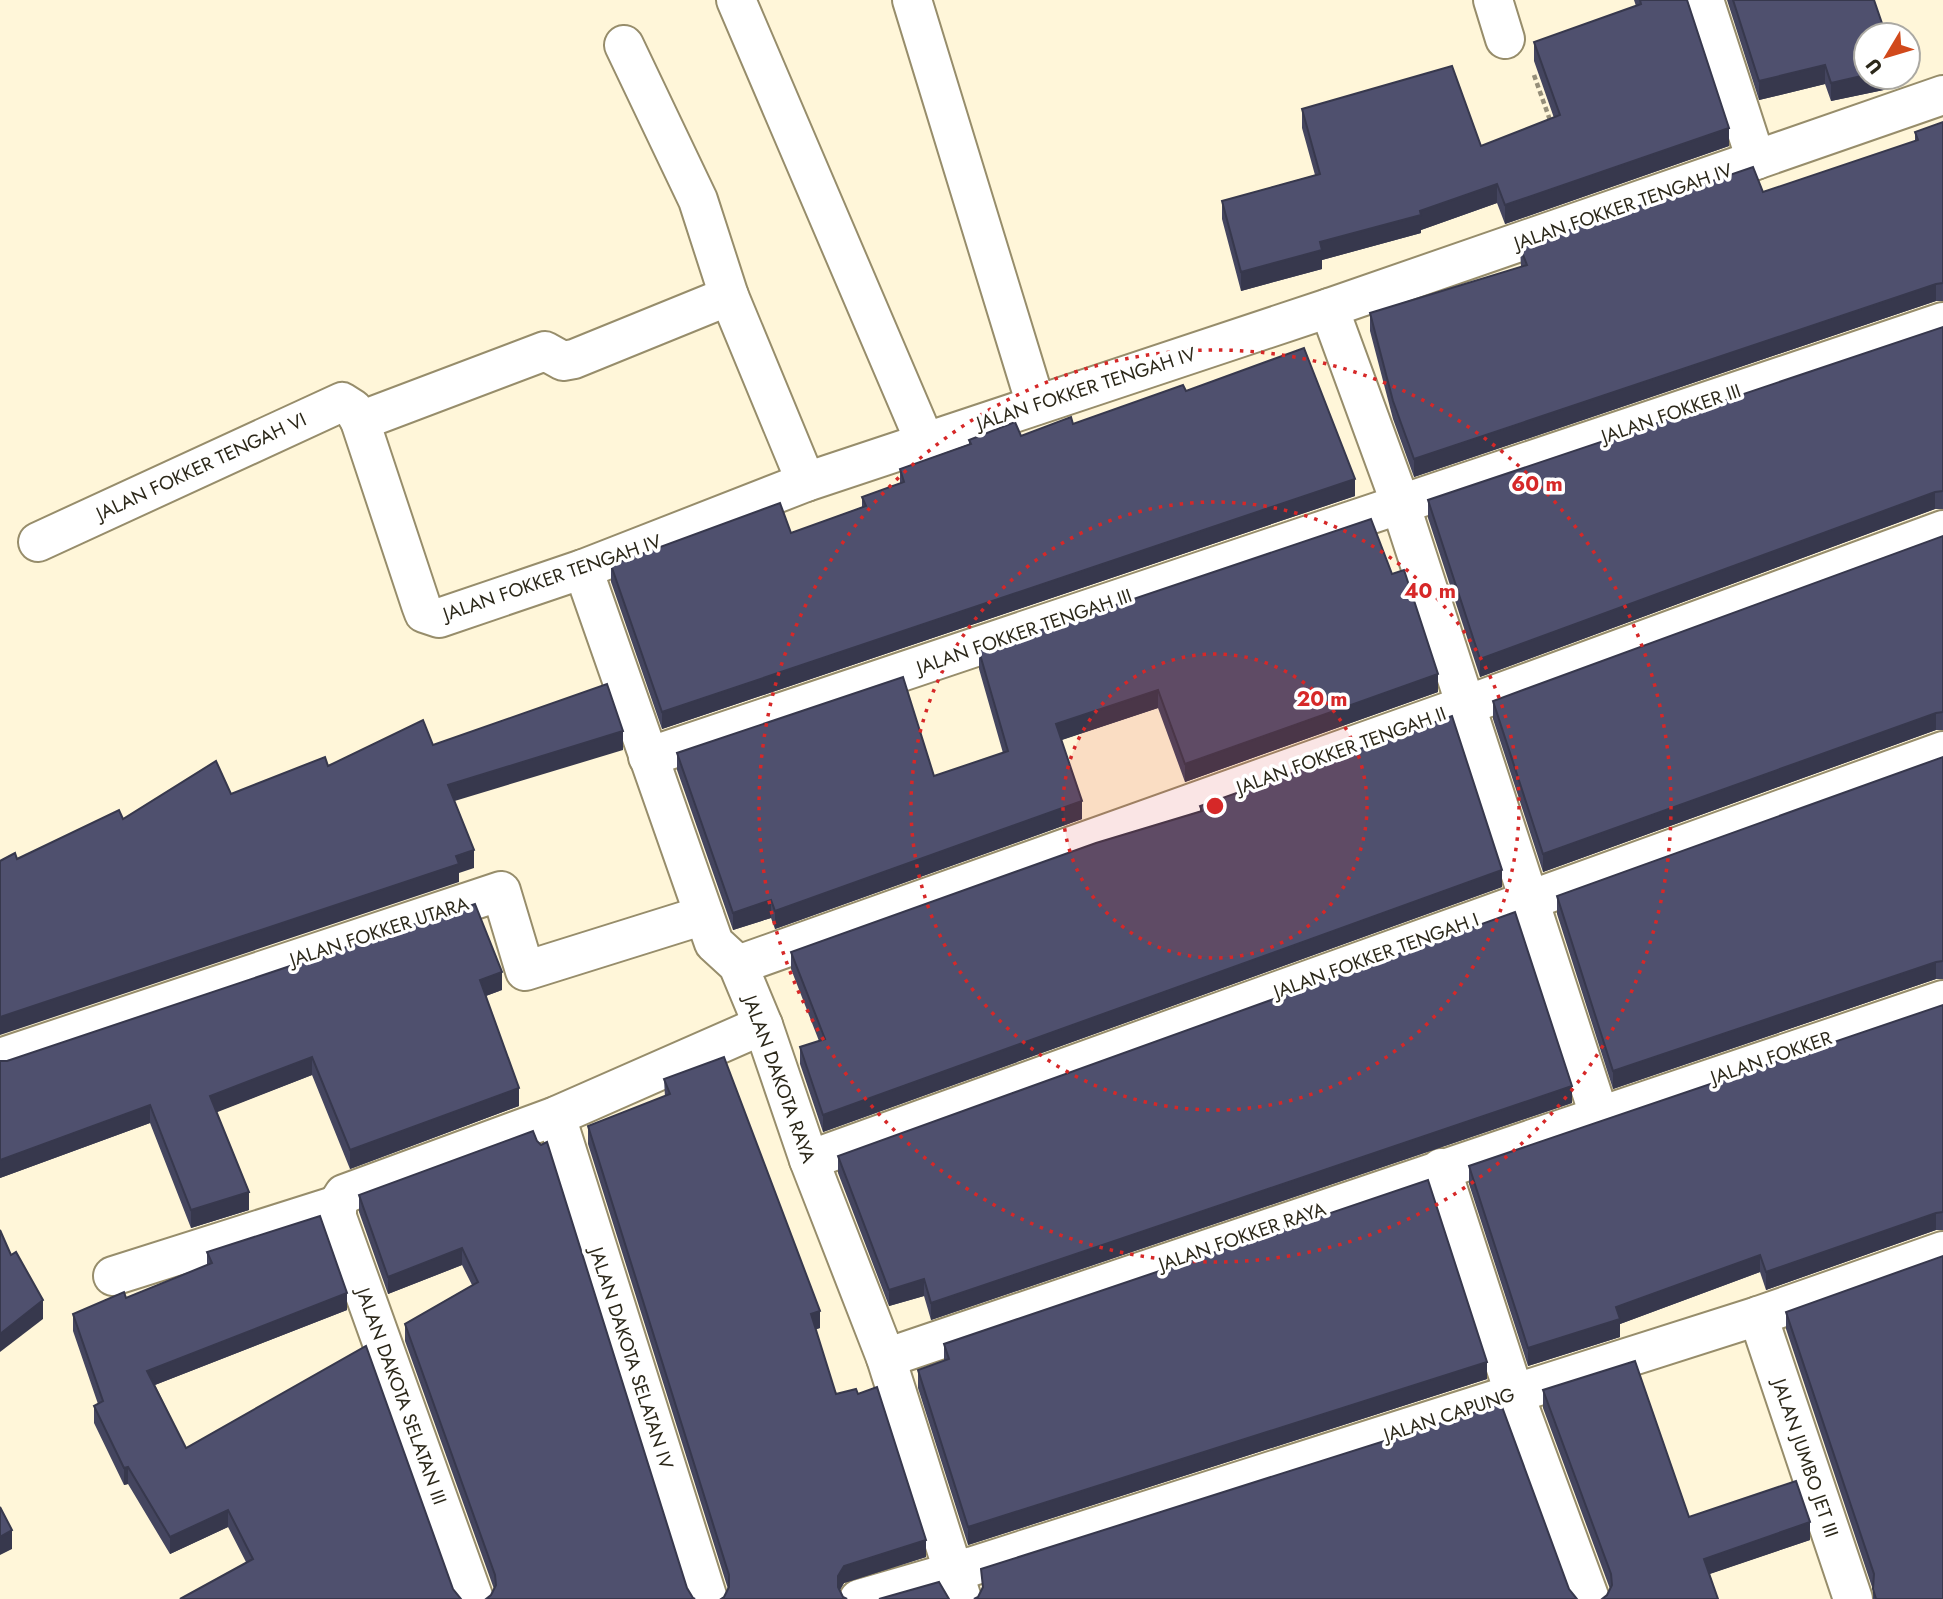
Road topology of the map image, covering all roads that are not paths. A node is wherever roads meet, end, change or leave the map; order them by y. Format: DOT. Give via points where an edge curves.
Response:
graph roads {
  1 [pos="736,0"];
  2 [pos="912,0"];
  3 [pos="1493,0"];
  4 [pos="1704,0"];
  5 [pos="1505,39"];
  6 [pos="624,45"];
  7 [pos="1943,95"];
  8 [pos="1756,160"];
  9 [pos="729,296"];
  10 [pos="1329,308"];
  11 [pos="1943,322"];
  12 [pos="1036,405"];
  13 [pos="359,421"];
  14 [pos="925,442"];
  15 [pos="806,482"];
  16 [pos="1400,505"];
  17 [pos="1943,530"];
  18 [pos="38,542"];
  19 [pos="583,569"];
  20 [pos="1464,706"];
  21 [pos="1943,751"];
  22 [pos="648,757"];
  23 [pos="1528,900"];
  24 [pos="704,915"];
  25 [pos="738,965"];
  26 [pos="1943,1000"];
  27 [pos="764,1025"];
  28 [pos="0,1058"];
  29 [pos="1599,1115"];
  30 [pos="555,1116"];
  31 [pos="809,1160"];
  32 [pos="1441,1168"];
  33 [pos="341,1200"];
  34 [pos="1943,1251"];
  35 [pos="113,1276"];
  36 [pos="1758,1316"];
  37 [pos="886,1358"];
  38 [pos="1514,1393"];
  39 [pos="958,1585"];
  40 [pos="474,1599"];
  41 [pos="708,1599"];
  42 [pos="859,1599"];
  43 [pos="1590,1599"];
  44 [pos="1853,1599"];
  1 -- 14 [label="street"];
  2 -- 12 [label="street"];
  3 -- 5 [label="street"];
  4 -- 8 [label="street"];
  6 -- 9 [label="street" via="698,201"];
  7 -- 8 [label="street, JALAN FOKKER TENGAH IV"];
  8 -- 10 [label="street, JALAN FOKKER TENGAH IV"];
  9 -- 13 [label="street" via="574,359 563,361 545,351"];
  9 -- 15 [label="street"];
  10 -- 12 [label="street, JALAN FOKKER TENGAH IV"];
  10 -- 16 [label="street"];
  11 -- 16 [label="street, JALAN FOKKER III"];
  12 -- 14 [label="street, JALAN FOKKER TENGAH IV"];
  13 -- 18 [label="street, JALAN FOKKER TENGAH VI" via="353,409 342,402 327,407"];
  13 -- 19 [label="street, JALAN FOKKER TENGAH IV" via="424,613 439,618"];
  14 -- 15 [label="street, JALAN FOKKER TENGAH IV"];
  15 -- 19 [label="street, JALAN FOKKER TENGAH IV"];
  16 -- 20 [label="street"];
  16 -- 22 [label="street, JALAN FOKKER TENGAH III"];
  17 -- 20 [label="street, JALAN FOKKER TENGAH II"];
  19 -- 22 [label="street, JALAN DAKOTA RAYA"];
  20 -- 23 [label="street"];
  20 -- 25 [label="street, JALAN FOKKER TENGAH II"];
  21 -- 23 [label="street, JALAN FOKKER TENGAH I"];
  22 -- 24 [label="street, JALAN DAKOTA RAYA"];
  23 -- 29 [label="street"];
  23 -- 31 [label="street, JALAN FOKKER TENGAH I"];
  24 -- 25 [label="street, JALAN DAKOTA RAYA" via="714,943"];
  24 -- 28 [label="street, JALAN FOKKER UTARA" via="525,971 501,891"];
  25 -- 27 [label="street, JALAN DAKOTA RAYA"];
  26 -- 29 [label="street, JALAN FOKKER"];
  27 -- 30 [label="street"];
  27 -- 31 [label="street, JALAN DAKOTA RAYA"];
  29 -- 32 [label="street, JALAN FOKKER RAYA"];
  30 -- 33 [label="street"];
  30 -- 41 [label="street, JALAN DAKOTA SELATAN IV"];
  31 -- 37 [label="street, JALAN DAKOTA RAYA"];
  32 -- 37 [label="street, JALAN FOKKER RAYA"];
  32 -- 38 [label="street"];
  33 -- 35 [label="street"];
  33 -- 40 [label="street, JALAN DAKOTA SELATAN III" via="338,1217"];
  34 -- 36 [label="street, JALAN CAPUNG"];
  36 -- 38 [label="street, JALAN CAPUNG"];
  36 -- 44 [label="street, JALAN JUMBO JET III"];
  37 -- 39 [label="street, JALAN DAKOTA RAYA"];
  38 -- 39 [label="street, JALAN CAPUNG"];
  38 -- 43 [label="street"];
  39 -- 42 [label="street, JALAN CAPUNG"];
}
